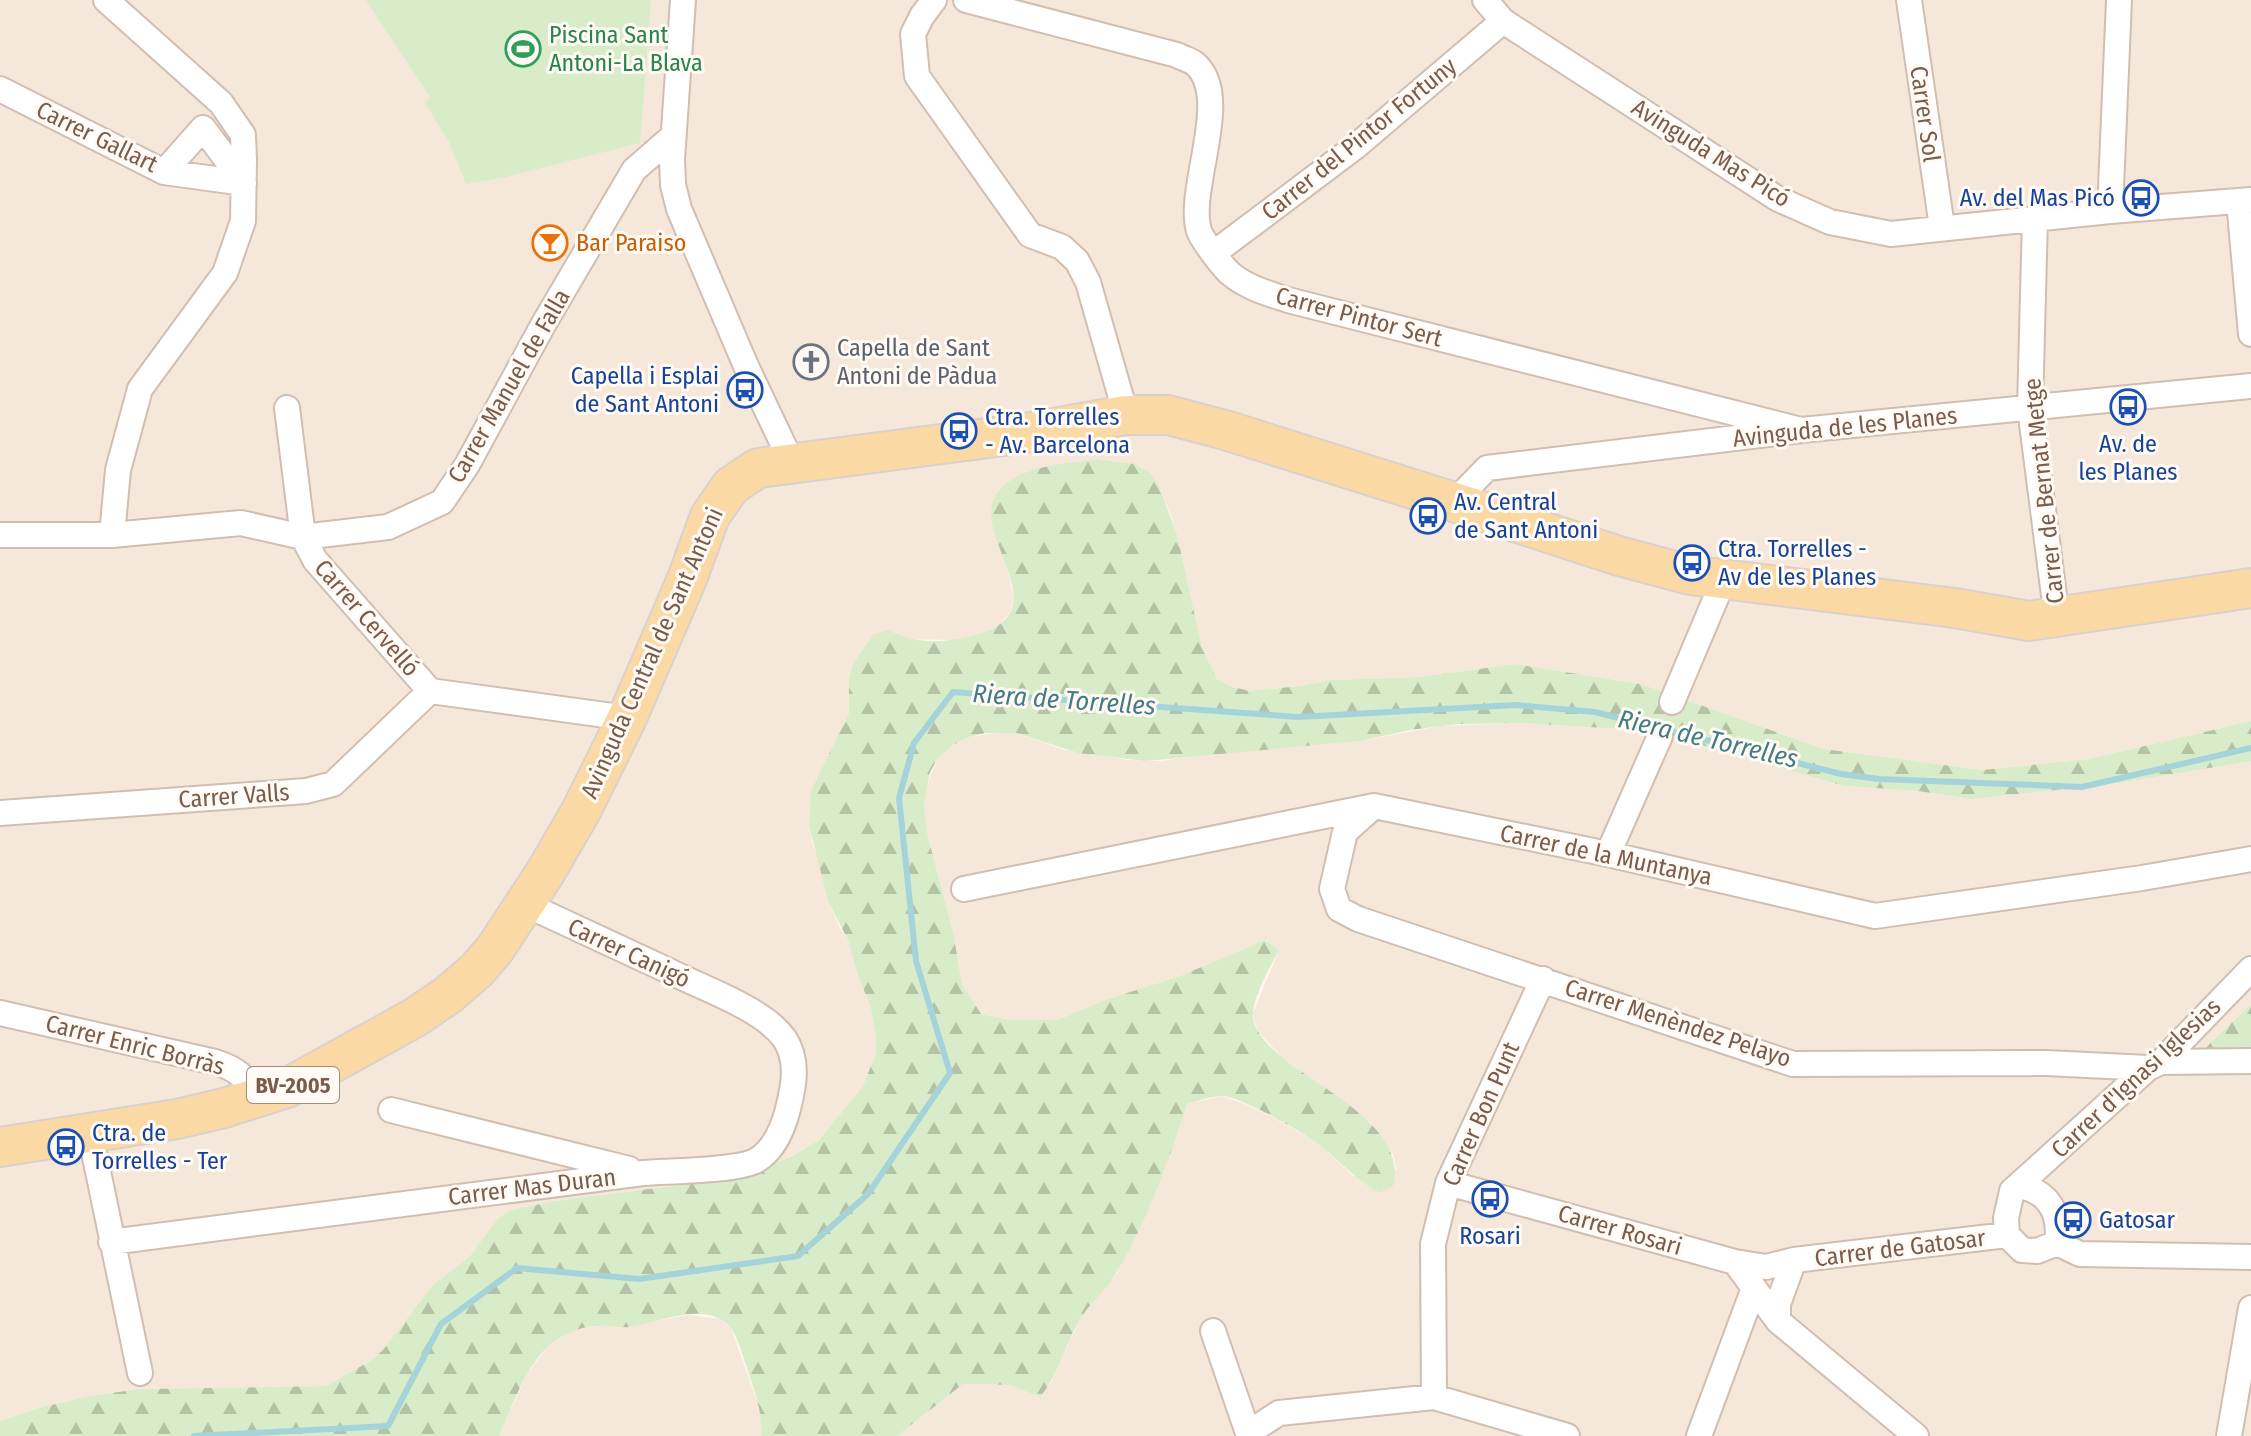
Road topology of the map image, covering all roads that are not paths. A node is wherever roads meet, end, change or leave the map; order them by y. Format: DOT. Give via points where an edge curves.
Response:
graph roads {
  1 [pos="106,0"];
  2 [pos="683,0"];
  3 [pos="934,0"];
  4 [pos="966,0"];
  5 [pos="1485,0"];
  6 [pos="1909,0"];
  7 [pos="2119,0"];
  8 [pos="1503,21"];
  9 [pos="0,89"];
  10 [pos="673,136"];
  11 [pos="634,170"];
  12 [pos="164,172"];
  13 [pos="244,183"];
  14 [pos="673,185"];
  15 [pos="2245,200"];
  16 [pos="2110,211"];
  17 [pos="2035,218"];
  18 [pos="1942,227"];
  19 [pos="1214,253"];
  20 [pos="2251,334"];
  21 [pos="2251,386"];
  22 [pos="287,408"];
  23 [pos="2030,408"];
  24 [pos="1126,415"];
  25 [pos="1801,430"];
  26 [pos="792,463"];
  27 [pos="1454,502"];
  28 [pos="3,530"];
  29 [pos="112,535"];
  30 [pos="303,537"];
  31 [pos="1724,579"];
  32 [pos="2251,588"];
  33 [pos="2057,619"];
  34 [pos="430,691"];
  35 [pos="1672,702"];
  36 [pos="627,718"];
  37 [pos="1660,736"];
  38 [pos="1374,806"];
  39 [pos="0,813"];
  40 [pos="1608,854"];
  41 [pos="2251,859"];
  42 [pos="964,889"];
  43 [pos="525,904"];
  44 [pos="2251,969"];
  45 [pos="1543,979"];
  46 [pos="733,1002"];
  47 [pos="0,1013"];
  48 [pos="2251,1061"];
  49 [pos="2154,1065"];
  50 [pos="255,1098"];
  51 [pos="391,1110"];
  52 [pos="90,1133"];
  53 [pos="2,1150"];
  54 [pos="643,1173"];
  55 [pos="1448,1183"];
  56 [pos="2020,1186"];
  57 [pos="2007,1235"];
  58 [pos="111,1242"];
  59 [pos="2057,1243"];
  60 [pos="2251,1257"];
  61 [pos="1794,1260"];
  62 [pos="1735,1262"];
  63 [pos="1754,1288"];
  64 [pos="2251,1308"];
  65 [pos="1778,1321"];
  66 [pos="1213,1331"];
  67 [pos="140,1373"];
  68 [pos="1434,1397"];
  69 [pos="2242,1407"];
  70 [pos="1250,1435"];
  71 [pos="1567,1436"];
  72 [pos="1699,1436"];
  73 [pos="1916,1436"];
  74 [pos="2229,1436"];
  1 -- 13 [label="street" via="221,103 243,135"];
  2 -- 10 [label="street"];
  3 -- 24 [label="street" via="913,34 917,76 1030,235 1062,247 1077,261 1088,282"];
  4 -- 19 [label="street, Carrer Pintor Sert" via="1195,64 1211,106 1198,198 1199,231"];
  5 -- 8 [label="street, Avinguda Mas Picó"];
  6 -- 18 [label="street, Carrer Sol"];
  7 -- 16 [label="street"];
  8 -- 18 [label="street, Avinguda Mas Picó" via="1778,199 1830,222 1891,234"];
  8 -- 19 [label="street, Carrer del Pintor Fortuny" via="1355,147"];
  9 -- 12 [label="street, Carrer Gallart"];
  10 -- 11 [label="street, Carrer Manuel de Falla"];
  10 -- 14 [label="street"];
  11 -- 14 [label="street"];
  11 -- 30 [label="street, Carrer Manuel de Falla" via="442,502 388,527"];
  12 -- 13 [label="street, Carrer Gallart"];
  12 -- 13 [label="street" via="203,128"];
  13 -- 29 [label="street" via="243,221 225,273 140,389 118,470"];
  14 -- 26 [label="street" via="739,352"];
  15 -- 16 [label="street, Avinguda Mas Picó"];
  15 -- 20 [label="street"];
  16 -- 17 [label="street, Avinguda Mas Picó"];
  17 -- 18 [label="street, Avinguda Mas Picó"];
  17 -- 23 [label="street, Carrer de Bernat Metge"];
  19 -- 25 [label="street, Carrer Pintor Sert" via="1232,275 1288,300"];
  21 -- 23 [label="street, Avinguda de les Planes"];
  22 -- 30 [label="street"];
  23 -- 25 [label="street, Avinguda de les Planes"];
  23 -- 33 [label="street, Carrer de Bernat Metge"];
  24 -- 26 [label="main road, Avinguda Central de Sant Antoni / BV-2005"];
  24 -- 27 [label="main road, Avinguda Central de Sant Antoni / BV-2005" via="1184,418"];
  25 -- 27 [label="street, Avinguda de les Planes" via="1487,468"];
  26 -- 36 [label="main road, Avinguda Central de Sant Antoni / BV-2005" via="743,476 710,516"];
  27 -- 31 [label="main road, Avinguda Central de Sant Antoni / BV-2005" via="1661,569"];
  28 -- 29 [label="street, Carrer Manuel de Falla"];
  29 -- 30 [label="street, Carrer Manuel de Falla" via="241,523"];
  30 -- 34 [label="street, Carrer Cervelló" via="315,560"];
  31 -- 33 [label="main road, Avinguda Central de Sant Antoni / BV-2005" via="2029,621"];
  31 -- 35 [label="street"];
  32 -- 33 [label="main road, Avinguda Central de Sant Antoni / BV-2005"];
  34 -- 36 [label="street, Carrer Cervelló"];
  34 -- 39 [label="street, Carrer Valls" via="333,784 306,791"];
  36 -- 43 [label="main road, Avinguda Central de Sant Antoni / BV-2005" via="581,811"];
  37 -- 40 [label="street"];
  38 -- 40 [label="street, Carrer de la Muntanya"];
  38 -- 42 [label="street, Carrer de la Muntanya"];
  38 -- 45 [label="street, Carrer Menèndez Pelayo" via="1345,832 1332,889 1339,909"];
  40 -- 41 [label="street, Carrer de la Muntanya" via="1875,916"];
  43 -- 46 [label="street, Carrer Canigó"];
  43 -- 50 [label="main road, Avinguda Central de Sant Antoni / BV-2005" via="495,949 448,995 287,1088"];
  44 -- 49 [label="street, Carrer d'Ignasi Iglesias"];
  45 -- 49 [label="street, Carrer Menèndez Pelayo" via="1793,1064"];
  45 -- 55 [label="street, Carrer Bon Punt"];
  46 -- 54 [label="street, Carrer Mas Duran" via="770,1023 794,1062 793,1087 774,1145 756,1161"];
  47 -- 50 [label="street, Carrer Enric Borràs" via="236,1069"];
  48 -- 49 [label="street, Carrer Menèndez Pelayo"];
  49 -- 56 [label="street, Carrer d'Ignasi Iglesias"];
  50 -- 52 [label="main road, Avinguda Central de Sant Antoni / BV-2005" via="177,1119"];
  51 -- 54 [label="street"];
  52 -- 53 [label="main road, Avinguda Central de Sant Antoni / BV-2005"];
  52 -- 58 [label="street"];
  54 -- 58 [label="street, Carrer Mas Duran"];
  55 -- 62 [label="street, Carrer Rosari"];
  55 -- 68 [label="street, Carrer Bon Punt" via="1433,1244"];
  56 -- 57 [label="street, Carrer de Gatosar" via="2012,1191"];
  56 -- 59 [label="street" via="2036,1189 2048,1202 2060,1223"];
  57 -- 59 [label="street, Carrer de Gatosar" via="2022,1250"];
  57 -- 61 [label="street, Carrer de Gatosar"];
  58 -- 67 [label="street"];
  59 -- 60 [label="street, Carrer de Gatosar" via="2080,1254"];
  61 -- 62 [label="street, Carrer Rosari" via="1766,1267"];
  61 -- 65 [label="street" via="1778,1304"];
  62 -- 63 [label="street"];
  63 -- 65 [label="street"];
  63 -- 72 [label="street"];
  64 -- 69 [label="street"];
  65 -- 73 [label="street"];
  66 -- 70 [label="street"];
  68 -- 70 [label="street" via="1279,1413"];
  68 -- 71 [label="street"];
  69 -- 74 [label="street"];
}
